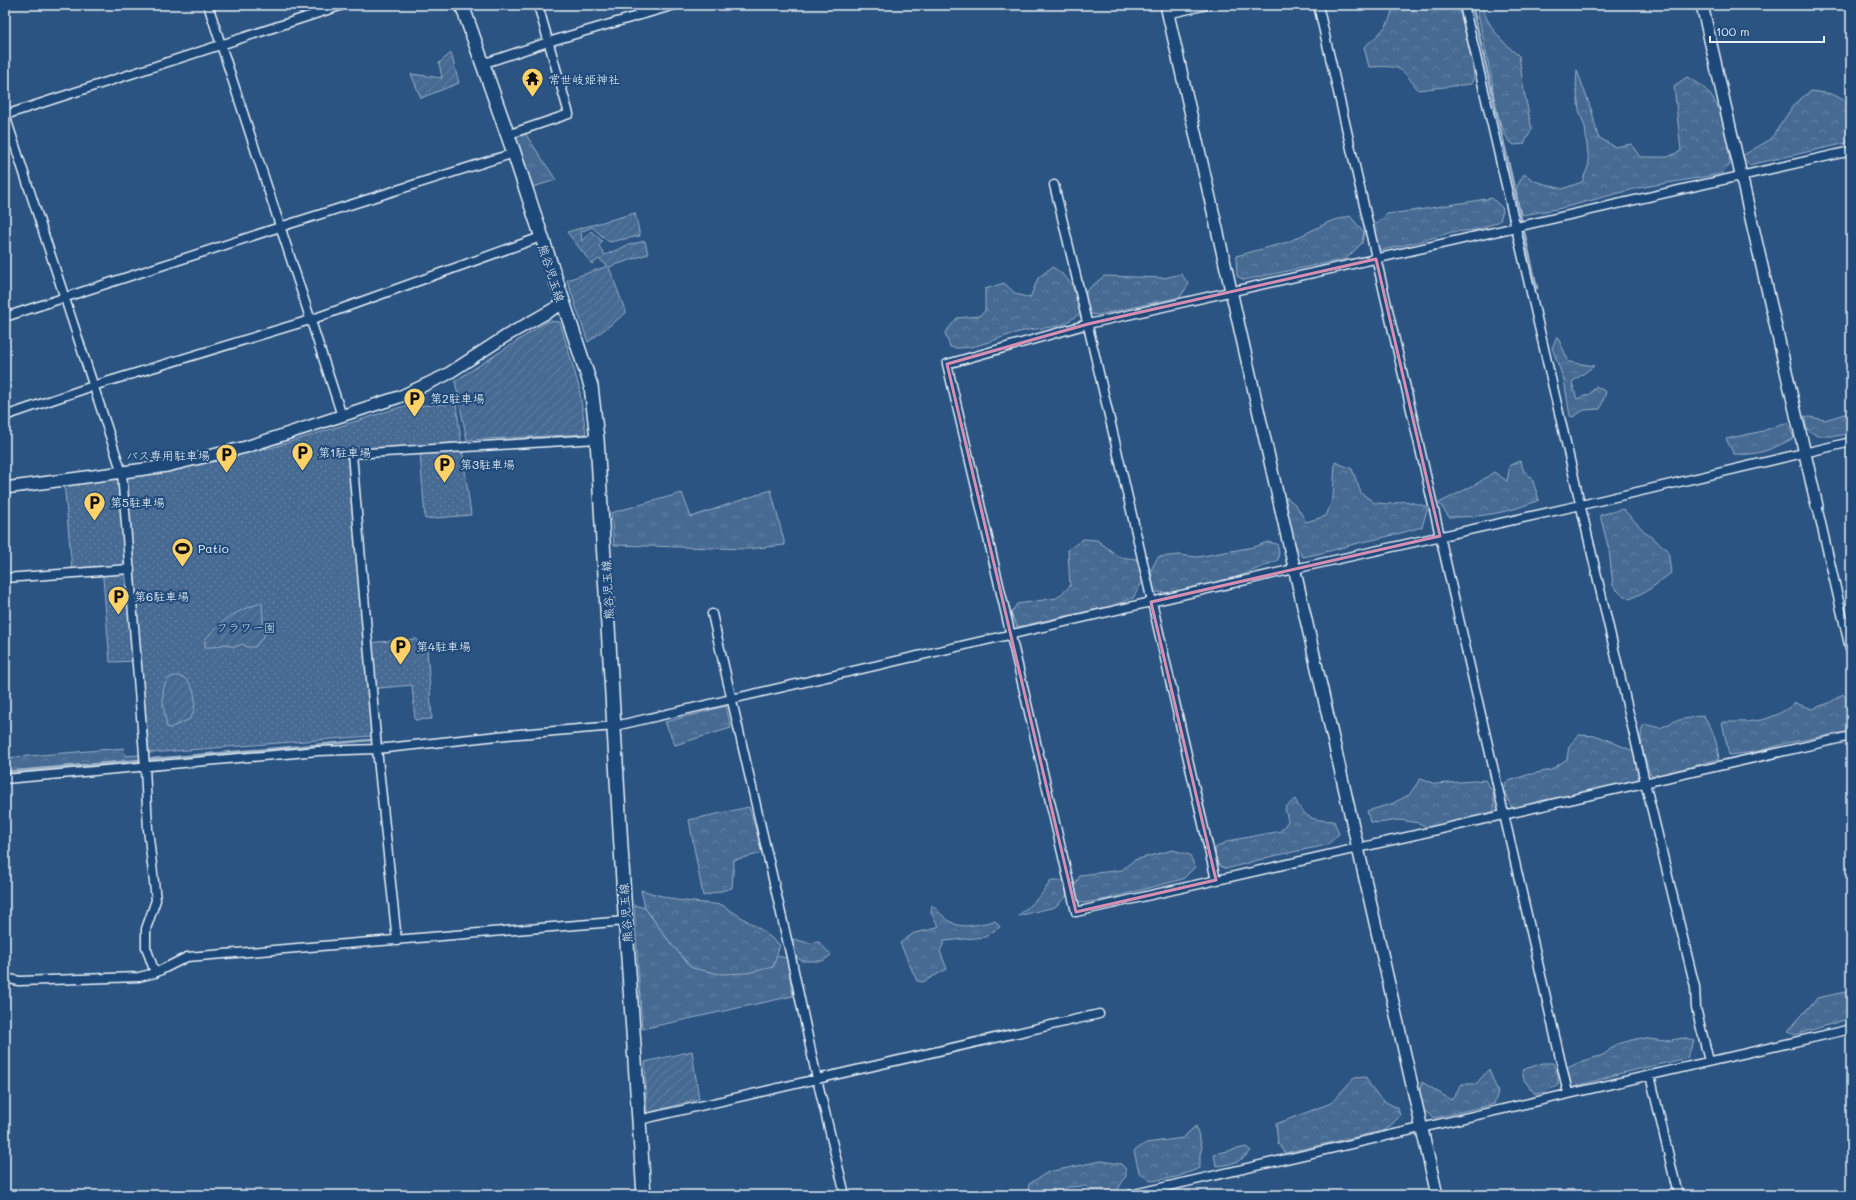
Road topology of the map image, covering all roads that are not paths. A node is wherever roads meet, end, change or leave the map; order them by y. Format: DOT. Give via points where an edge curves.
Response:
graph roads {
  1 [pos="208,5"];
  2 [pos="343,5"];
  3 [pos="462,5"];
  4 [pos="538,5"];
  5 [pos="637,5"];
  6 [pos="675,5"];
  7 [pos="1207,5"];
  8 [pos="1318,5"];
  9 [pos="1464,5"];
  10 [pos="1702,5"];
  11 [pos="1166,9"];
  12 [pos="640,15"];
  13 [pos="548,42"];
  14 [pos="222,44"];
  15 [pos="482,64"];
  16 [pos="507,135"];
  17 [pos="1851,151"];
  18 [pos="514,153"];
  19 [pos="1742,176"];
  20 [pos="1054,185"];
  21 [pos="280,227"];
  22 [pos="1516,228"];
  23 [pos="541,237"];
  24 [pos="1376,259"];
  25 [pos="1231,291"];
  26 [pos="64,298"];
  27 [pos="562,304"];
  28 [pos="5,317"];
  29 [pos="310,320"];
  30 [pos="1088,324"];
  31 [pos="94,386"];
  32 [pos="5,416"];
  33 [pos="342,416"];
  34 [pos="597,438"];
  35 [pos="1851,442"];
  36 [pos="1805,452"];
  37 [pos="122,473"];
  38 [pos="5,488"];
  39 [pos="1580,505"];
  40 [pos="1817,506"];
  41 [pos="1440,536"];
  42 [pos="130,568"];
  43 [pos="1294,568"];
  44 [pos="5,578"];
  45 [pos="1151,602"];
  46 [pos="712,614"];
  47 [pos="1011,634"];
  48 [pos="1851,653"];
  49 [pos="732,699"];
  50 [pos="615,726"];
  51 [pos="1851,736"];
  52 [pos="377,749"];
  53 [pos="146,767"];
  54 [pos="5,779"];
  55 [pos="1645,782"];
  56 [pos="1504,814"];
  57 [pos="1358,848"];
  58 [pos="1216,880"];
  59 [pos="626,920"];
  60 [pos="397,940"];
  61 [pos="155,973"];
  62 [pos="5,978"];
  63 [pos="1099,1014"];
  64 [pos="1851,1029"];
  65 [pos="1709,1061"];
  66 [pos="1650,1075"];
  67 [pos="817,1079"];
  68 [pos="1568,1093"];
  69 [pos="639,1120"];
  70 [pos="1422,1128"];
  71 [pos="644,1195"];
  72 [pos="845,1195"];
  73 [pos="1130,1195"];
  74 [pos="1437,1195"];
  75 [pos="1678,1195"];
  1 -- 14 [label="street"];
  2 -- 14 [label="street"];
  3 -- 15 [label="main road, 熊谷児玉線"];
  4 -- 13 [label="street"];
  5 -- 12 [label="street"];
  6 -- 12 [label="street"];
  7 -- 11 [label="street"];
  8 -- 24 [label="street"];
  9 -- 22 [label="street"];
  10 -- 19 [label="street"];
  11 -- 25 [label="street"];
  12 -- 13 [label="street"];
  13 -- 15 [label="street"];
  13 -- 16 [label="street" via="569,114"];
  14 -- 21 [label="street"];
  14 -- 26 [label="street" via="5,115"];
  15 -- 16 [label="main road, 熊谷児玉線"];
  16 -- 18 [label="main road, 熊谷児玉線"];
  17 -- 19 [label="street"];
  18 -- 21 [label="street"];
  18 -- 23 [label="main road, 熊谷児玉線"];
  19 -- 22 [label="street"];
  19 -- 36 [label="street"];
  20 -- 30 [label="street"];
  21 -- 26 [label="street"];
  21 -- 29 [label="street"];
  22 -- 24 [label="street"];
  22 -- 39 [label="street"];
  23 -- 27 [label="main road, 熊谷児玉線"];
  23 -- 29 [label="street"];
  24 -- 25 [label="street"];
  24 -- 41 [label="street"];
  25 -- 30 [label="street"];
  25 -- 43 [label="street"];
  26 -- 28 [label="street"];
  26 -- 31 [label="street"];
  27 -- 33 [label="street" via="446,375 399,397"];
  27 -- 34 [label="main road, 熊谷児玉線" via="591,386"];
  29 -- 31 [label="street"];
  29 -- 33 [label="street"];
  30 -- 45 [label="street"];
  30 -- 47 [label="street" via="947,364"];
  31 -- 32 [label="street"];
  31 -- 37 [label="street"];
  33 -- 37 [label="street" via="235,450 167,466"];
  34 -- 50 [label="main road, 熊谷児玉線"];
  34 -- 52 [label="street" via="352,454"];
  35 -- 36 [label="street"];
  36 -- 39 [label="street"];
  36 -- 40 [label="street"];
  37 -- 38 [label="street"];
  37 -- 42 [label="street"];
  39 -- 41 [label="street"];
  39 -- 55 [label="street"];
  40 -- 48 [label="street"];
  41 -- 43 [label="street"];
  41 -- 56 [label="street"];
  42 -- 44 [label="street"];
  42 -- 53 [label="street"];
  43 -- 45 [label="street"];
  43 -- 57 [label="street"];
  45 -- 47 [label="street"];
  45 -- 58 [label="street"];
  46 -- 49 [label="street"];
  47 -- 49 [label="street"];
  47 -- 58 [label="street" via="1076,912"];
  49 -- 50 [label="street"];
  49 -- 67 [label="street"];
  50 -- 52 [label="street"];
  50 -- 59 [label="main road, 熊谷児玉線"];
  51 -- 55 [label="street"];
  52 -- 53 [label="street" via="318,751"];
  52 -- 60 [label="street"];
  53 -- 54 [label="street"];
  53 -- 61 [label="street" via="148,829 156,900 146,929 146,947"];
  55 -- 56 [label="street"];
  55 -- 65 [label="street" via="1695,987 1696,1008"];
  56 -- 57 [label="street"];
  56 -- 68 [label="street"];
  57 -- 58 [label="street"];
  57 -- 70 [label="street"];
  59 -- 60 [label="street"];
  59 -- 69 [label="main road, 熊谷児玉線"];
  60 -- 61 [label="street" via="187,957"];
  61 -- 62 [label="street" via="139,977 55,980 19,981"];
  63 -- 67 [label="street"];
  64 -- 65 [label="street"];
  65 -- 66 [label="street"];
  66 -- 68 [label="street"];
  66 -- 75 [label="street"];
  67 -- 69 [label="street"];
  67 -- 72 [label="street"];
  68 -- 70 [label="street"];
  69 -- 71 [label="main road, 熊谷児玉線"];
  70 -- 73 [label="street"];
  70 -- 74 [label="street"];
}
